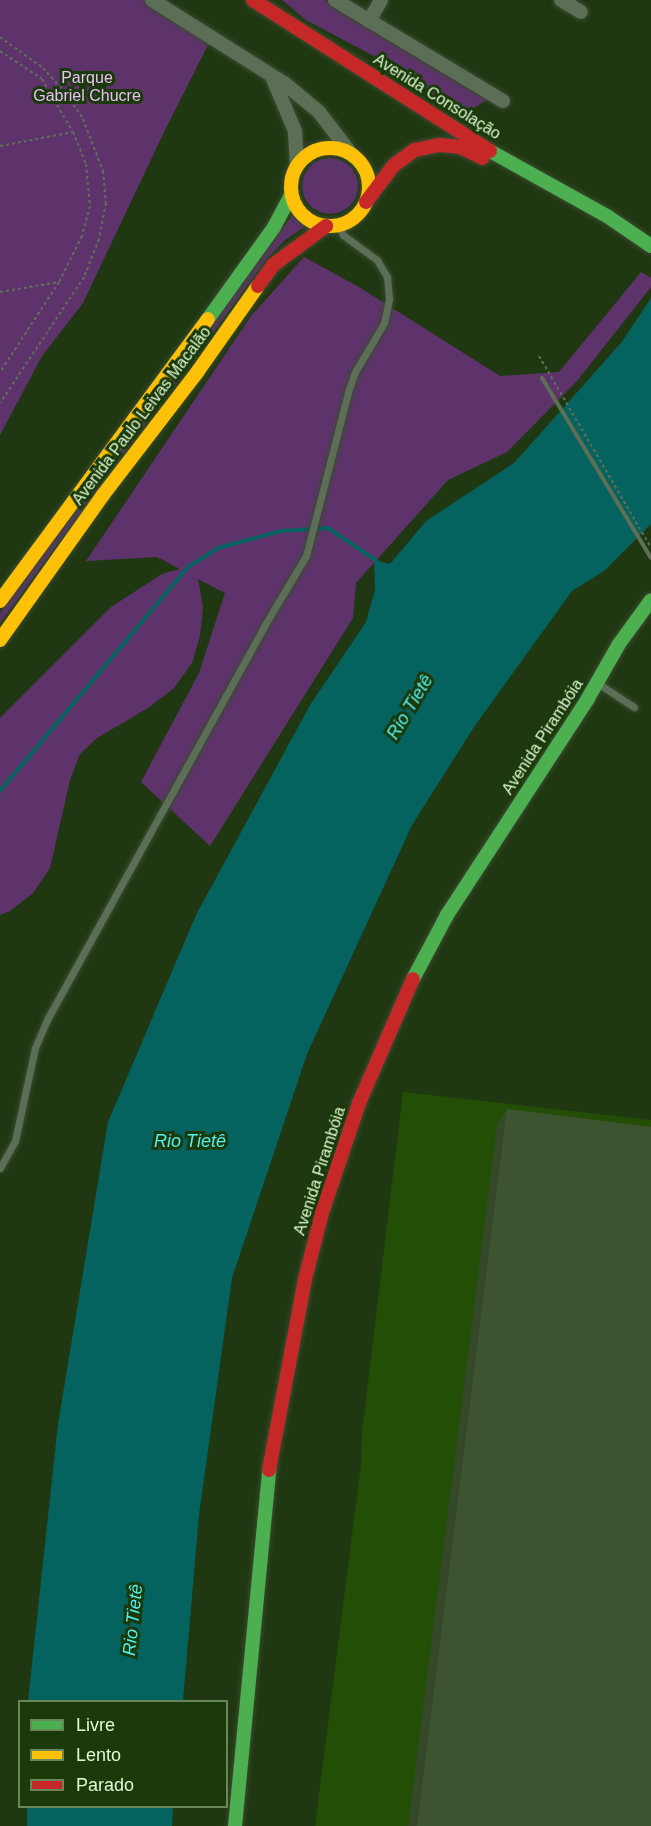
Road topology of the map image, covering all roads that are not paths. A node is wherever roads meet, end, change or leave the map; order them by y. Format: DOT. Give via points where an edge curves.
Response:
graph roads {
  1 [pos="152,0"];
  2 [pos="253,0"];
  3 [pos="335,0"];
  4 [pos="381,0"];
  5 [pos="561,0"];
  6 [pos="581,12"];
  7 [pos="369,21"];
  8 [pos="272,77"];
  9 [pos="503,101"];
  10 [pos="352,155"];
  11 [pos="297,165"];
  12 [pos="520,168"];
  13 [pos="291,195"];
  14 [pos="366,202"];
  15 [pos="332,226"];
  16 [pos="651,246"];
  17 [pos="651,600"];
  18 [pos="0,601"];
  19 [pos="0,640"];
  20 [pos="597,683"];
  21 [pos="634,707"];
  22 [pos="0,1168"];
  23 [pos="235,1826"];
  1 -- 8 [label="street"];
  2 -- 12 [label="main road, Avenida Consolação"];
  3 -- 7 [label="street"];
  4 -- 7 [label="street"];
  5 -- 6 [label="street"];
  7 -- 9 [label="street"];
  8 -- 10 [label="street" via="284,82 319,112"];
  8 -- 11 [label="street" via="295,131"];
  10 -- 11 [label="main road" via="338,148 322,148"];
  10 -- 14 [label="main road" via="367,176"];
  11 -- 13 [label="main road"];
  12 -- 14 [label="main road" via="503,168 460,147 426,147 406,154 394,165"];
  12 -- 16 [label="main road, Avenida Consolação" via="607,216"];
  13 -- 15 [label="main road" via="304,216"];
  13 -- 18 [label="main road, Avenida Paulo Leivas Macalão" via="231,287"];
  14 -- 15 [label="main road" via="350,221"];
  15 -- 19 [label="main road, Avenida Paulo Leivas Macalão" via="273,265"];
  15 -- 22 [label="lane" via="377,260 387,277 389,299 384,322 348,392 306,556 48,1018 35,1048 15,1141"];
  17 -- 20 [label="main road, Avenida Pirambóia"];
  20 -- 21 [label="lane"];
  20 -- 23 [label="main road, Avenida Pirambóia" via="447,915 411,983 359,1103 322,1213 291,1345 270,1461"];
}
